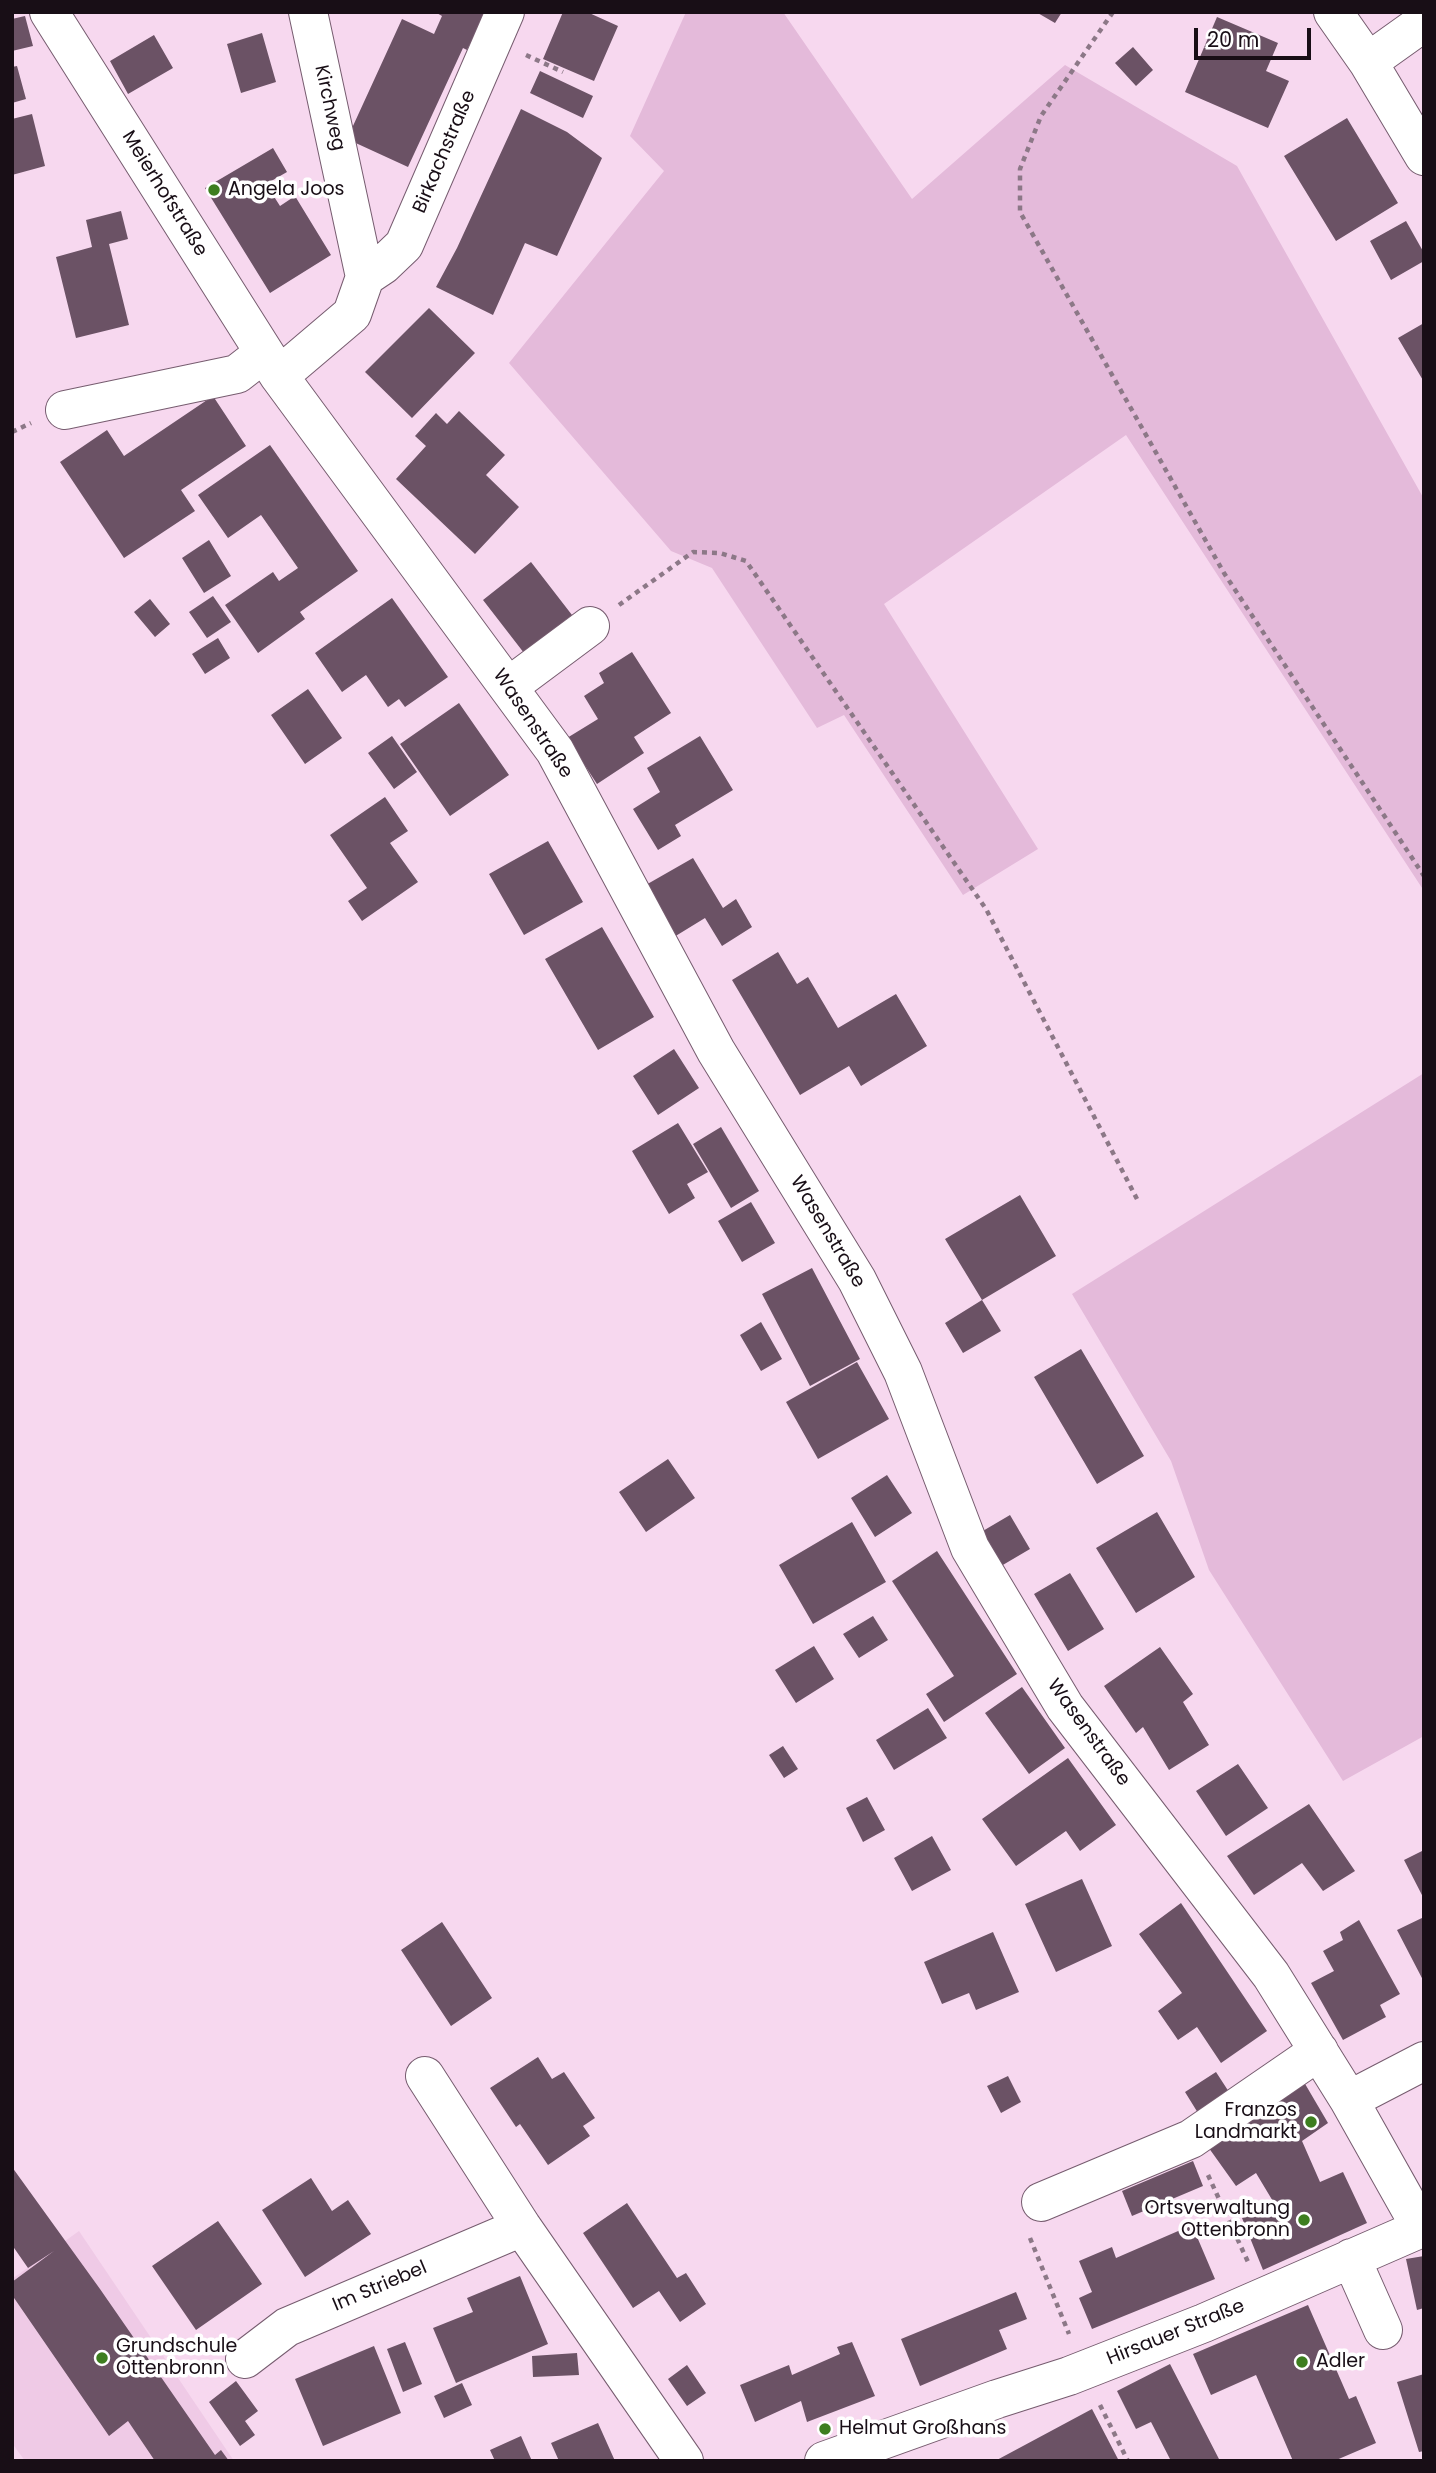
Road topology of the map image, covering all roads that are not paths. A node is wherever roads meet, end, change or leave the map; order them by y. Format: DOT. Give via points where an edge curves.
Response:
graph roads {
  1 [pos="49,12"];
  2 [pos="308,12"];
  3 [pos="505,12"];
  4 [pos="1333,12"];
  5 [pos="1424,22"];
  6 [pos="1368,62"];
  7 [pos="1424,156"];
  8 [pos="365,277"];
  9 [pos="271,365"];
  10 [pos="65,410"];
  11 [pos="590,626"];
  12 [pos="508,687"];
  13 [pos="1319,2051"];
  14 [pos="1424,2061"];
  15 [pos="425,2076"];
  16 [pos="1349,2100"];
  17 [pos="1041,2202"];
  18 [pos="522,2227"];
  19 [pos="1422,2227"];
  20 [pos="1352,2259"];
  21 [pos="1383,2330"];
  22 [pos="245,2359"];
  23 [pos="684,2461"];
  24 [pos="824,2461"];
  1 -- 9 [label="street, Meierhofstraße"];
  2 -- 8 [label="street, Kirchweg"];
  3 -- 8 [label="street, Birkachstraße" via="404,245"];
  4 -- 6 [label="street"];
  5 -- 6 [label="street"];
  6 -- 7 [label="street"];
  8 -- 9 [label="street, Kirchweg" via="352,314"];
  9 -- 10 [label="street"];
  9 -- 12 [label="street, Wasenstraße"];
  11 -- 12 [label="street"];
  12 -- 13 [label="street, Wasenstraße" via="555,751 716,1051 857,1280 903,1372 970,1548 1066,1707 1271,1975"];
  13 -- 16 [label="street, Wasenstraße"];
  13 -- 17 [label="street" via="1191,2139"];
  14 -- 16 [label="street"];
  15 -- 18 [label="street"];
  16 -- 19 [label="street, Wasenstraße"];
  18 -- 22 [label="street, Im Striebel" via="287,2327"];
  18 -- 23 [label="street"];
  19 -- 20 [label="street, Hirsauer Straße"];
  20 -- 21 [label="street"];
  20 -- 24 [label="street, Hirsauer Straße" via="1069,2376"];
}
